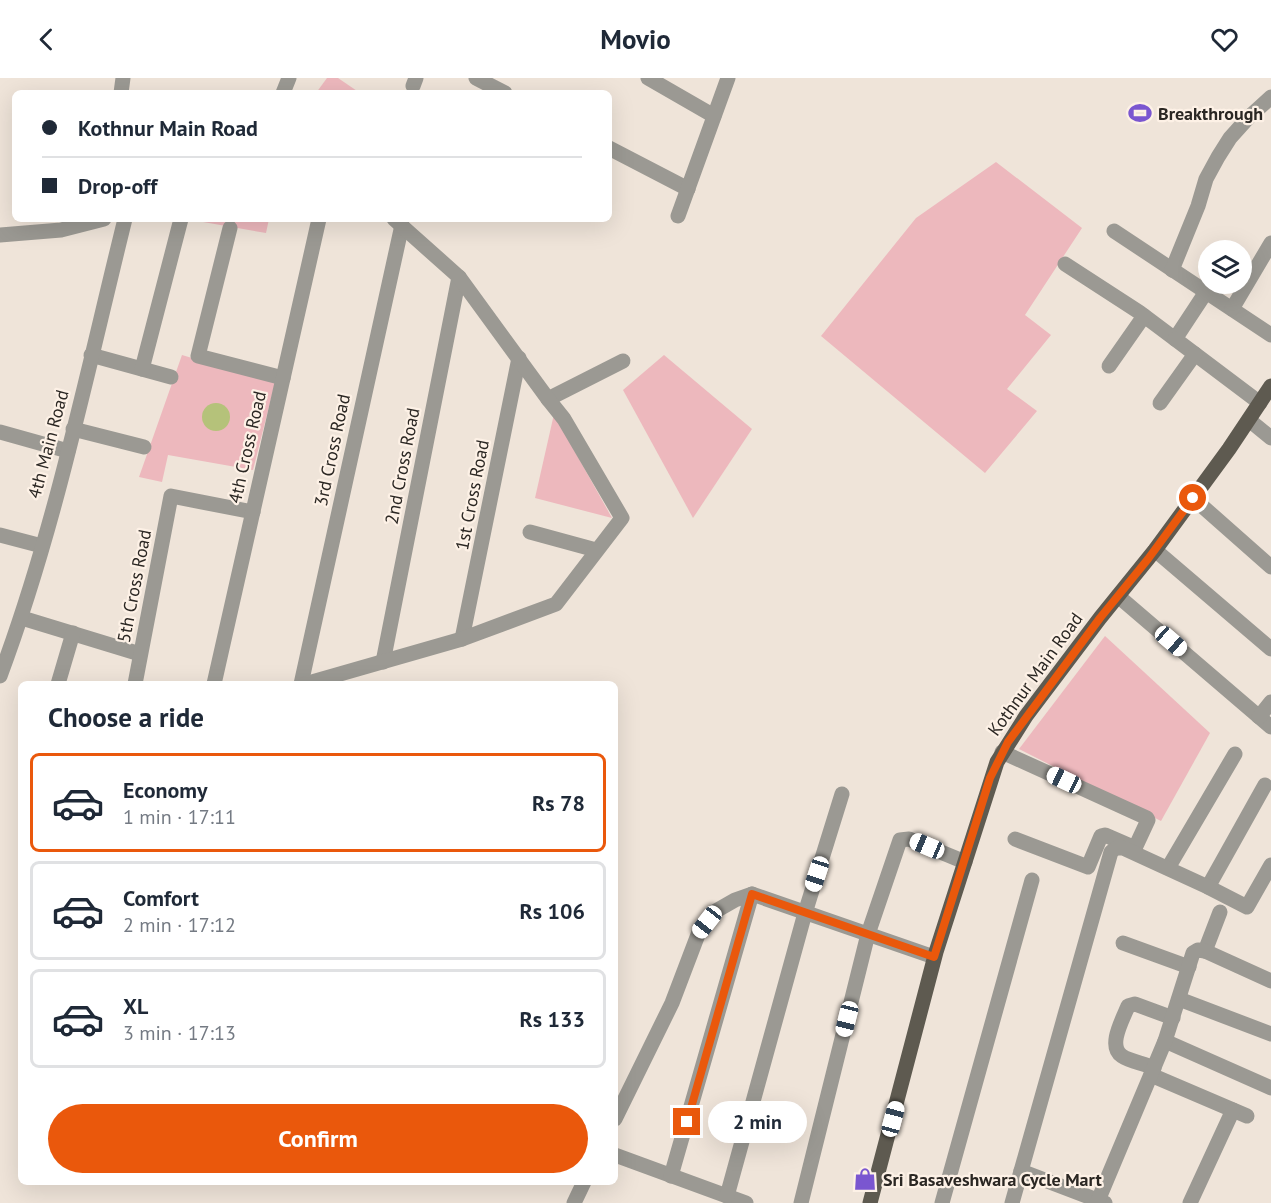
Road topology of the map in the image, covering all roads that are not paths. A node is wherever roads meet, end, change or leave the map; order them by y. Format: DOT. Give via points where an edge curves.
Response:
graph roads {
  1 [pos="476,78"];
  2 [pos="648,78"];
  3 [pos="728,78"];
  4 [pos="499,90"];
  5 [pos="1271,97"];
  6 [pos="714,116"];
  7 [pos="612,150"];
  8 [pos="688,189"];
  9 [pos="678,216"];
  10 [pos="54,222"];
  11 [pos="93,222"];
  12 [pos="124,222"];
  13 [pos="180,222"];
  14 [pos="318,222"];
  15 [pos="398,222"];
  16 [pos="0,226"];
  17 [pos="230,228"];
  18 [pos="1114,231"];
  19 [pos="0,235"];
  20 [pos="1271,243"];
  21 [pos="1065,264"];
  22 [pos="1173,270"];
  23 [pos="459,277"];
  24 [pos="1198,287"];
  25 [pos="1205,294"];
  26 [pos="1209,294"];
  27 [pos="1232,309"];
  28 [pos="1143,316"];
  29 [pos="1271,335"];
  30 [pos="1175,339"];
  31 [pos="1195,354"];
  32 [pos="92,355"];
  33 [pos="519,358"];
  34 [pos="622,361"];
  35 [pos="1109,366"];
  36 [pos="142,369"];
  37 [pos="171,376"];
  38 [pos="283,378"];
  39 [pos="1271,386"];
  40 [pos="548,399"];
  41 [pos="1160,403"];
  42 [pos="1260,403"];
  43 [pos="1249,420"];
  44 [pos="73,429"];
  45 [pos="0,432"];
  46 [pos="1271,438"];
  47 [pos="144,447"];
  48 [pos="68,451"];
  49 [pos="1193,498"];
  50 [pos="253,512"];
  51 [pos="530,532"];
  52 [pos="0,535"];
  53 [pos="42,546"];
  54 [pos="596,550"];
  55 [pos="1155,550"];
  56 [pos="1271,567"];
  57 [pos="1118,596"];
  58 [pos="22,618"];
  59 [pos="73,633"];
  60 [pos="462,639"];
  61 [pos="1271,649"];
  62 [pos="140,654"];
  63 [pos="383,662"];
  64 [pos="0,676"];
  65 [pos="59,681"];
  66 [pos="136,681"];
  67 [pos="215,681"];
  68 [pos="302,681"];
  69 [pos="316,681"];
  70 [pos="1271,702"];
  71 [pos="1258,717"];
  72 [pos="1271,727"];
  73 [pos="1002,752"];
  74 [pos="1235,754"];
  75 [pos="1265,785"];
  76 [pos="842,794"];
  77 [pos="1015,838"];
  78 [pos="965,862"];
  79 [pos="1271,865"];
  80 [pos="1168,868"];
  81 [pos="1032,880"];
  82 [pos="1208,886"];
  83 [pos="752,894"];
  84 [pos="1220,912"];
  85 [pos="805,913"];
  86 [pos="868,934"];
  87 [pos="1123,943"];
  88 [pos="1205,951"];
  89 [pos="934,957"];
  90 [pos="1189,967"];
  91 [pos="1271,981"];
  92 [pos="1179,999"];
  93 [pos="1173,1018"];
  94 [pos="1271,1034"];
  95 [pos="1165,1041"];
  96 [pos="1152,1072"];
  97 [pos="1271,1088"];
  98 [pos="618,1113"];
  99 [pos="618,1156"];
  100 [pos="1021,1171"];
  101 [pos="671,1176"];
  102 [pos="583,1185"];
  103 [pos="727,1196"];
  104 [pos="1100,1202"];
  105 [pos="574,1203"];
  106 [pos="746,1203"];
  107 [pos="801,1203"];
  108 [pos="870,1203"];
  109 [pos="942,1203"];
  110 [pos="1012,1203"];
  111 [pos="1190,1203"];
  1 -- 4 [label="street"];
  2 -- 6 [label="street"];
  3 -- 6 [label="street"];
  5 -- 22 [label="street" via="1230,138 1206,178"];
  6 -- 8 [label="street"];
  7 -- 8 [label="street"];
  8 -- 9 [label="street"];
  10 -- 16 [label="street"];
  11 -- 19 [label="street" via="61,231"];
  12 -- 32 [label="street, 4th Main Road"];
  13 -- 36 [label="street"];
  14 -- 38 [label="street, 4th Cross Road"];
  15 -- 23 [label="street"];
  15 -- 68 [label="street, 3rd Cross Road"];
  17 -- 38 [label="street" via="198,356"];
  18 -- 22 [label="street"];
  20 -- 27 [label="street"];
  21 -- 28 [label="street"];
  22 -- 24 [label="street"];
  23 -- 33 [label="street"];
  23 -- 63 [label="street, 2nd Cross Road"];
  25 -- 30 [label="street"];
  26 -- 27 [label="street"];
  27 -- 29 [label="street"];
  28 -- 30 [label="street"];
  28 -- 35 [label="street"];
  30 -- 31 [label="street"];
  31 -- 41 [label="street"];
  31 -- 42 [label="street"];
  32 -- 36 [label="street"];
  32 -- 44 [label="street, 4th Main Road"];
  33 -- 40 [label="street"];
  33 -- 60 [label="street, 1st Cross Road"];
  34 -- 40 [label="street"];
  36 -- 37 [label="street"];
  38 -- 50 [label="street, 4th Cross Road"];
  39 -- 42 [label="main road, Kothnur Main Road"];
  40 -- 54 [label="street" via="564,419 622,518"];
  42 -- 43 [label="main road, Kothnur Main Road"];
  43 -- 46 [label="street"];
  43 -- 49 [label="main road, Kothnur Main Road"];
  44 -- 47 [label="street"];
  44 -- 48 [label="street, 4th Main Road"];
  45 -- 48 [label="street"];
  48 -- 53 [label="street, 4th Main Road"];
  49 -- 55 [label="main road, Kothnur Main Road"];
  49 -- 56 [label="street"];
  50 -- 62 [label="street, 5th Cross Road" via="171,496"];
  50 -- 67 [label="street, 4th Cross Road"];
  51 -- 54 [label="street"];
  52 -- 53 [label="street"];
  53 -- 58 [label="street, 4th Main Road"];
  54 -- 60 [label="street" via="556,604"];
  55 -- 57 [label="main road, Kothnur Main Road"];
  55 -- 61 [label="street"];
  57 -- 71 [label="street"];
  57 -- 73 [label="main road, Kothnur Main Road"];
  58 -- 59 [label="street"];
  58 -- 64 [label="street, 4th Main Road"];
  59 -- 62 [label="street"];
  59 -- 65 [label="street"];
  60 -- 63 [label="street"];
  62 -- 66 [label="street, 5th Cross Road"];
  63 -- 69 [label="street"];
  70 -- 71 [label="street"];
  71 -- 72 [label="street"];
  73 -- 77 [label="street" via="1148,818 1135,848 1101,836 1088,867"];
  73 -- 78 [label="main road, Kothnur Main Road" via="990,778"];
  74 -- 80 [label="street"];
  75 -- 82 [label="street"];
  76 -- 85 [label="street"];
  78 -- 86 [label="street" via="909,838 900,840"];
  78 -- 89 [label="main road, Kothnur Main Road"];
  79 -- 82 [label="street" via="1247,907"];
  80 -- 82 [label="street"];
  80 -- 100 [label="street" via="1123,848 1111,852"];
  81 -- 109 [label="street"];
  83 -- 85 [label="street"];
  83 -- 98 [label="street" via="714,912 699,932 672,1003"];
  83 -- 101 [label="street"];
  84 -- 88 [label="street"];
  85 -- 86 [label="street"];
  85 -- 103 [label="street"];
  86 -- 89 [label="street"];
  86 -- 107 [label="street"];
  87 -- 90 [label="street"];
  88 -- 90 [label="street" via="1193,953"];
  88 -- 91 [label="street"];
  89 -- 108 [label="main road, Kothnur Main Road"];
  90 -- 92 [label="street"];
  92 -- 93 [label="street"];
  92 -- 94 [label="street"];
  93 -- 95 [label="street"];
  93 -- 96 [label="street" via="1128,1006 1116,1050"];
  95 -- 96 [label="street"];
  95 -- 97 [label="street"];
  96 -- 104 [label="street"];
  96 -- 111 [label="street" via="1240,1113"];
  99 -- 101 [label="street"];
  100 -- 104 [label="street"];
  100 -- 110 [label="street"];
  101 -- 103 [label="street"];
  102 -- 105 [label="street"];
  103 -- 106 [label="street"];
}
